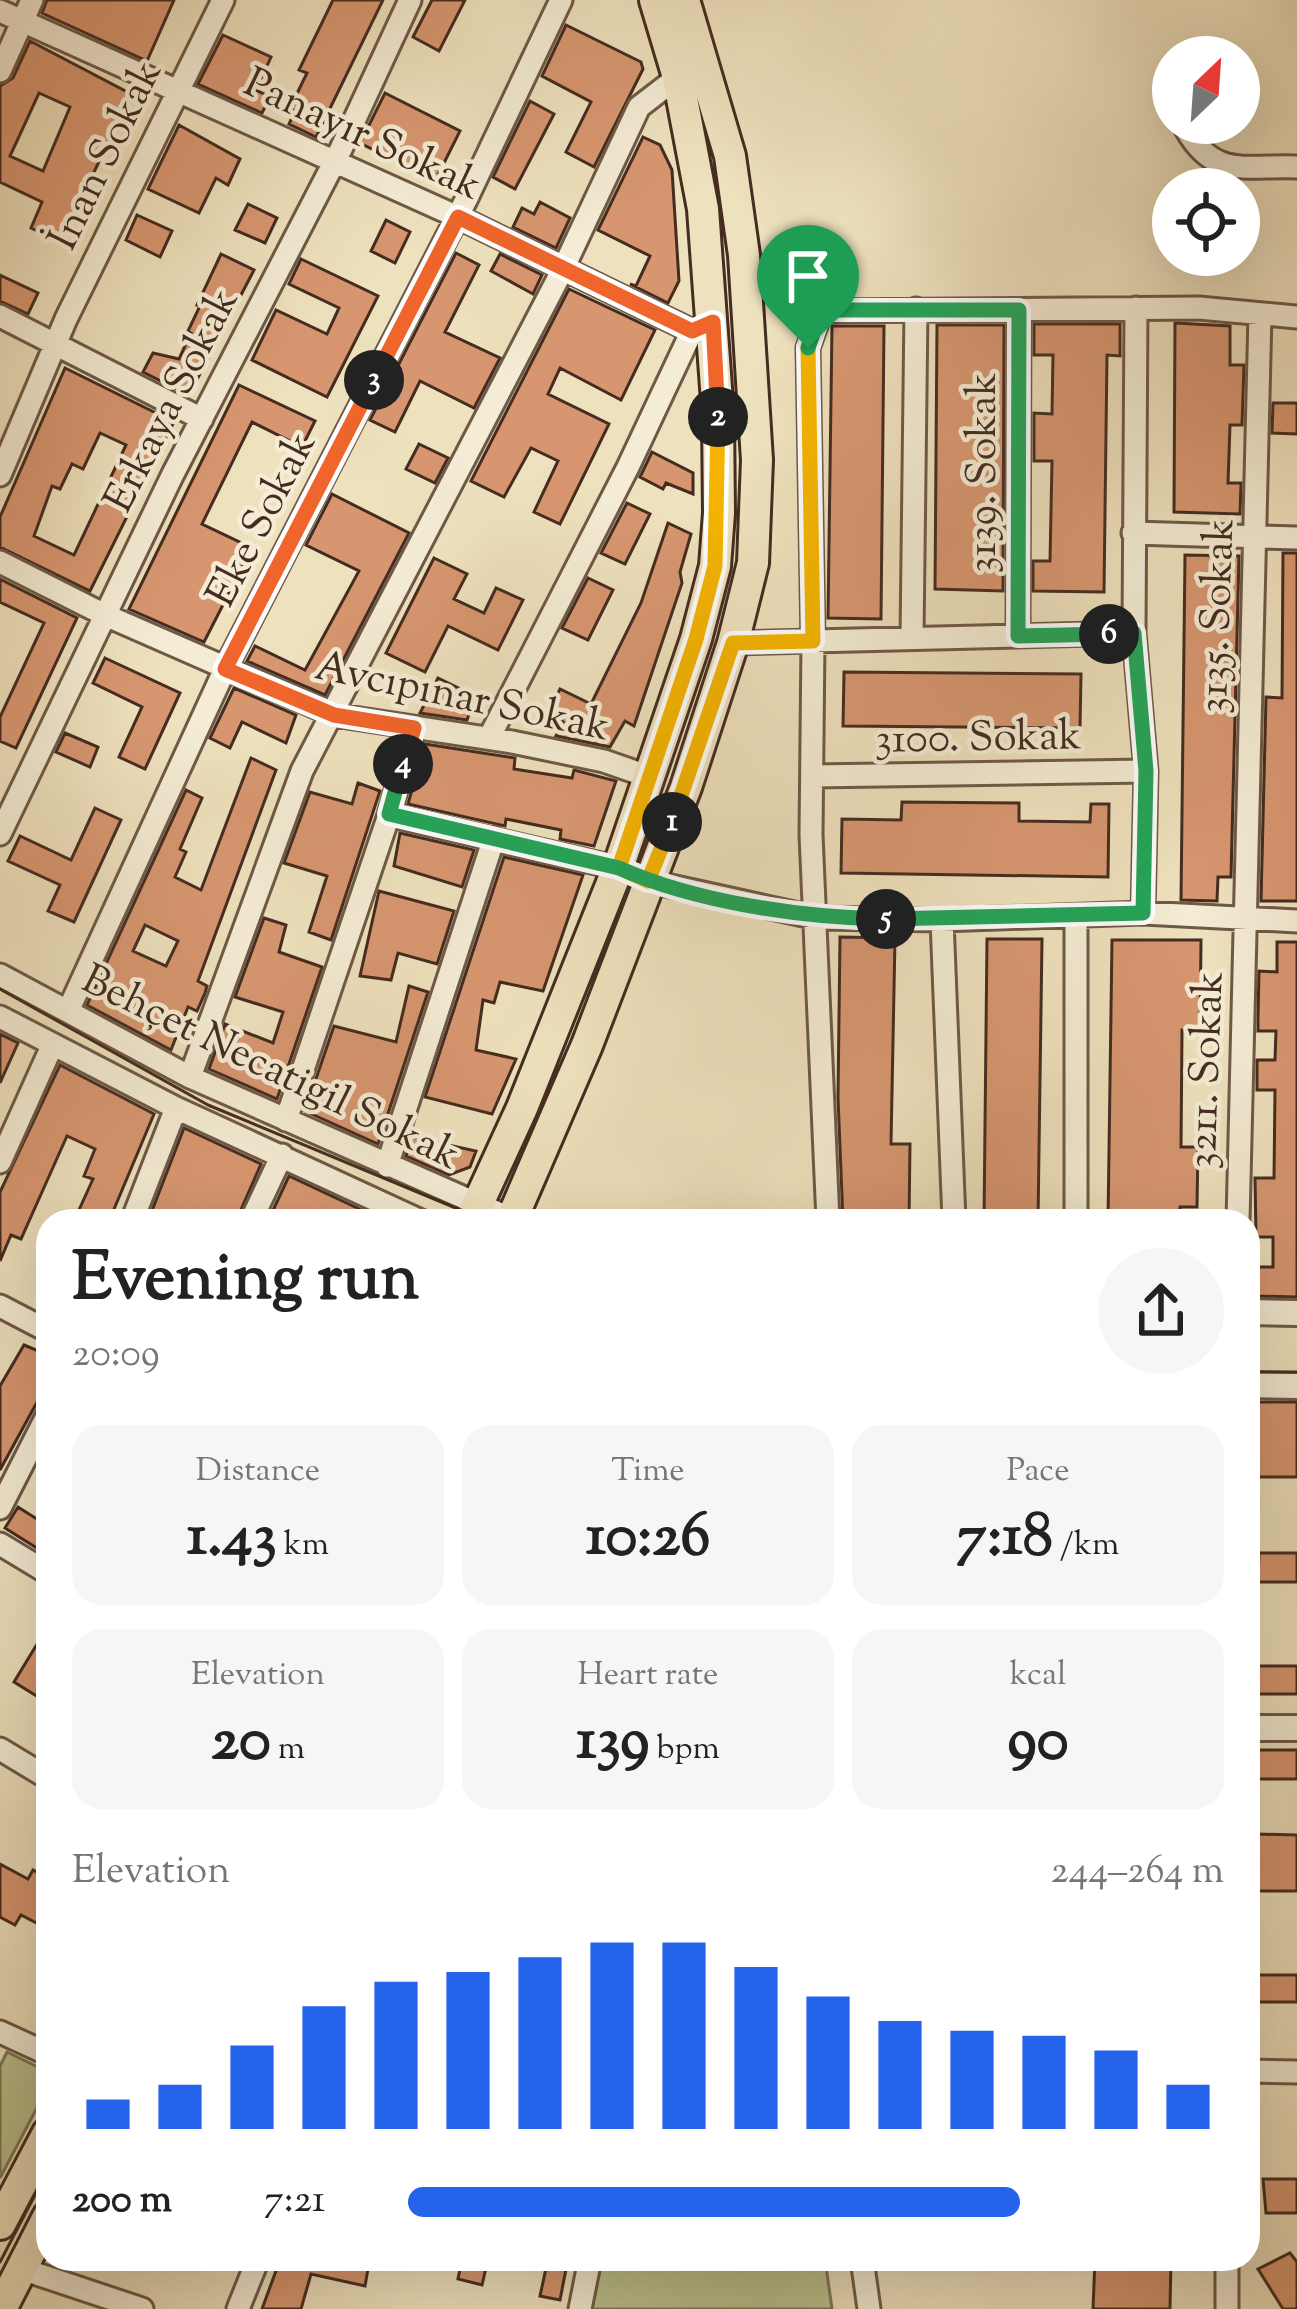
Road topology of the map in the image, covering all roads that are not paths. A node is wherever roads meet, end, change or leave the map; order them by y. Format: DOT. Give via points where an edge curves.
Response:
graph roads {
  1 [pos="32,0"];
  2 [pos="224,0"];
  3 [pos="410,0"];
  4 [pos="561,0"];
  5 [pos="656,0"];
  6 [pos="684,0"];
  7 [pos="0,11"];
  8 [pos="22,22"];
  9 [pos="0,71"];
  10 [pos="678,77"];
  11 [pos="178,88"];
  12 [pos="1194,144"];
  13 [pos="334,161"];
  14 [pos="1297,167"];
  15 [pos="458,217"];
  16 [pos="563,269"];
  17 [pos="1136,308"];
  18 [pos="916,309"];
  19 [pos="1019,310"];
  20 [pos="1260,314"];
  21 [pos="0,316"];
  22 [pos="1297,317"];
  23 [pos="703,326"];
  24 [pos="56,343"];
  25 [pos="202,419"];
  26 [pos="0,475"];
  27 [pos="1133,533"];
  28 [pos="1256,536"];
  29 [pos="1297,538"];
  30 [pos="0,562"];
  31 [pos="105,615"];
  32 [pos="1134,633"];
  33 [pos="1018,636"];
  34 [pos="913,638"];
  35 [pos="813,641"];
  36 [pos="733,643"];
  37 [pos="225,669"];
  38 [pos="334,715"];
  39 [pos="414,728"];
  40 [pos="489,738"];
  41 [pos="1146,771"];
  42 [pos="650,776"];
  43 [pos="812,776"];
  44 [pos="389,814"];
  45 [pos="0,834"];
  46 [pos="494,838"];
  47 [pos="619,868"];
  48 [pos="648,881"];
  49 [pos="1143,913"];
  50 [pos="1076,916"];
  51 [pos="817,918"];
  52 [pos="943,920"];
  53 [pos="1246,921"];
  54 [pos="1297,921"];
  55 [pos="0,975"];
  56 [pos="68,1011"];
  57 [pos="0,1017"];
  58 [pos="52,1046"];
  59 [pos="190,1076"];
  60 [pos="176,1108"];
  61 [pos="286,1120"];
  62 [pos="282,1155"];
  63 [pos="0,1162"];
  64 [pos="387,1166"];
  65 [pos="376,1199"];
  66 [pos="137,1209"];
  67 [pos="257,1209"];
  68 [pos="372,1209"];
  69 [pos="396,1209"];
  70 [pos="465,1209"];
  71 [pos="476,1209"];
  72 [pos="517,1209"];
  73 [pos="828,1209"];
  74 [pos="954,1209"];
  75 [pos="1076,1209"];
  76 [pos="1238,1209"];
  77 [pos="0,1306"];
  78 [pos="1260,1312"];
  79 [pos="1297,1312"];
  80 [pos="36,1325"];
  81 [pos="1260,1385"];
  82 [pos="1297,1386"];
  83 [pos="36,1438"];
  84 [pos="0,1508"];
  85 [pos="0,1544"];
  86 [pos="36,1566"];
  87 [pos="1260,1728"];
  88 [pos="1297,1728"];
  89 [pos="0,1749"];
  90 [pos="36,1771"];
  91 [pos="0,2032"];
  92 [pos="36,2048"];
  93 [pos="1260,2071"];
  94 [pos="1297,2072"];
  95 [pos="36,2156"];
  96 [pos="0,2224"];
  97 [pos="36,2241"];
  98 [pos="22,2269"];
  99 [pos="252,2271"];
  100 [pos="588,2271"];
  101 [pos="864,2271"];
  102 [pos="1227,2271"];
  103 [pos="1,2309"];
  104 [pos="142,2309"];
  105 [pos="238,2309"];
  106 [pos="580,2309"];
  107 [pos="869,2309"];
  108 [pos="1227,2309"];
  1 -- 8 [label="street"];
  2 -- 11 [label="street, İnan Sokak"];
  3 -- 13 [label="street, Erkaya Sokak"];
  4 -- 15 [label="street, Eke Sokak"];
  5 -- 10 [label="main road"];
  6 -- 36 [label="main road" via="730,156 745,255 757,460 753,563"];
  7 -- 8 [label="street, Panayır Sokak"];
  8 -- 9 [label="street"];
  8 -- 11 [label="street, Panayır Sokak"];
  10 -- 16 [label="street" via="639,107"];
  10 -- 23 [label="main road" via="703,209"];
  11 -- 13 [label="street, Panayır Sokak"];
  11 -- 24 [label="street, İnan Sokak"];
  12 -- 14 [label="street" via="1217,163"];
  13 -- 15 [label="street, Panayır Sokak"];
  13 -- 25 [label="street, Erkaya Sokak"];
  15 -- 16 [label="street, Panayır Sokak"];
  15 -- 37 [label="street, Eke Sokak"];
  16 -- 23 [label="street, Panayır Sokak"];
  16 -- 38 [label="street"];
  17 -- 19 [label="street"];
  17 -- 20 [label="street"];
  17 -- 27 [label="street"];
  18 -- 19 [label="street"];
  18 -- 34 [label="street"];
  18 -- 35 [label="street" via="821,310 808,348"];
  19 -- 33 [label="street, 3139. Sokak"];
  20 -- 22 [label="street"];
  20 -- 28 [label="street, 3135. Sokak"];
  21 -- 24 [label="street"];
  23 -- 40 [label="street"];
  23 -- 42 [label="main road" via="719,513 715,566"];
  24 -- 25 [label="street"];
  24 -- 26 [label="street, İnan Sokak"];
  25 -- 31 [label="street, Erkaya Sokak"];
  27 -- 28 [label="street"];
  27 -- 32 [label="street"];
  28 -- 29 [label="street"];
  28 -- 53 [label="street, 3135. Sokak"];
  30 -- 31 [label="street, Avcıpınar Sokak"];
  31 -- 37 [label="street, Avcıpınar Sokak"];
  31 -- 45 [label="street, Erkaya Sokak"];
  32 -- 33 [label="street"];
  32 -- 41 [label="street"];
  33 -- 34 [label="street"];
  34 -- 35 [label="street"];
  35 -- 36 [label="street"];
  35 -- 43 [label="street"];
  36 -- 48 [label="main road"];
  37 -- 38 [label="street, Avcıpınar Sokak"];
  37 -- 56 [label="street, Eke Sokak"];
  38 -- 39 [label="street, Avcıpınar Sokak"];
  38 -- 59 [label="street" via="302,771"];
  39 -- 40 [label="street, Avcıpınar Sokak"];
  39 -- 44 [label="street"];
  40 -- 42 [label="street, Avcıpınar Sokak"];
  41 -- 43 [label="street, 3100. Sokak"];
  41 -- 49 [label="street"];
  42 -- 47 [label="main road"];
  43 -- 51 [label="street"];
  44 -- 46 [label="street"];
  44 -- 61 [label="street"];
  46 -- 47 [label="street"];
  46 -- 64 [label="street"];
  47 -- 48 [label="street"];
  47 -- 71 [label="main road"];
  48 -- 51 [label="street"];
  48 -- 72 [label="main road"];
  49 -- 50 [label="street"];
  49 -- 53 [label="street"];
  50 -- 52 [label="street"];
  50 -- 75 [label="street"];
  51 -- 52 [label="street"];
  51 -- 73 [label="street"];
  52 -- 74 [label="street"];
  53 -- 54 [label="street"];
  53 -- 76 [label="street, 3211. Sokak"];
  55 -- 56 [label="street, Behçet Necatigil Sokak"];
  56 -- 59 [label="street, Behçet Necatigil Sokak"];
  57 -- 58 [label="street"];
  58 -- 60 [label="street"];
  58 -- 63 [label="street"];
  59 -- 61 [label="street, Behçet Necatigil Sokak"];
  60 -- 62 [label="street"];
  60 -- 66 [label="street"];
  61 -- 64 [label="street, Behçet Necatigil Sokak"];
  62 -- 65 [label="street"];
  62 -- 67 [label="street"];
  64 -- 70 [label="street, Behçet Necatigil Sokak"];
  65 -- 68 [label="street"];
  65 -- 69 [label="street"];
  77 -- 80 [label="street"];
  78 -- 79 [label="street"];
  81 -- 82 [label="street"];
  83 -- 84 [label="street"];
  85 -- 86 [label="street"];
  87 -- 88 [label="street"];
  89 -- 90 [label="street"];
  91 -- 92 [label="street"];
  93 -- 94 [label="street"];
  95 -- 96 [label="main road"];
  97 -- 98 [label="main road"];
  98 -- 103 [label="main road"];
  98 -- 104 [label="street"];
  99 -- 105 [label="street"];
  100 -- 106 [label="street"];
  101 -- 107 [label="street"];
  102 -- 108 [label="street"];
}
